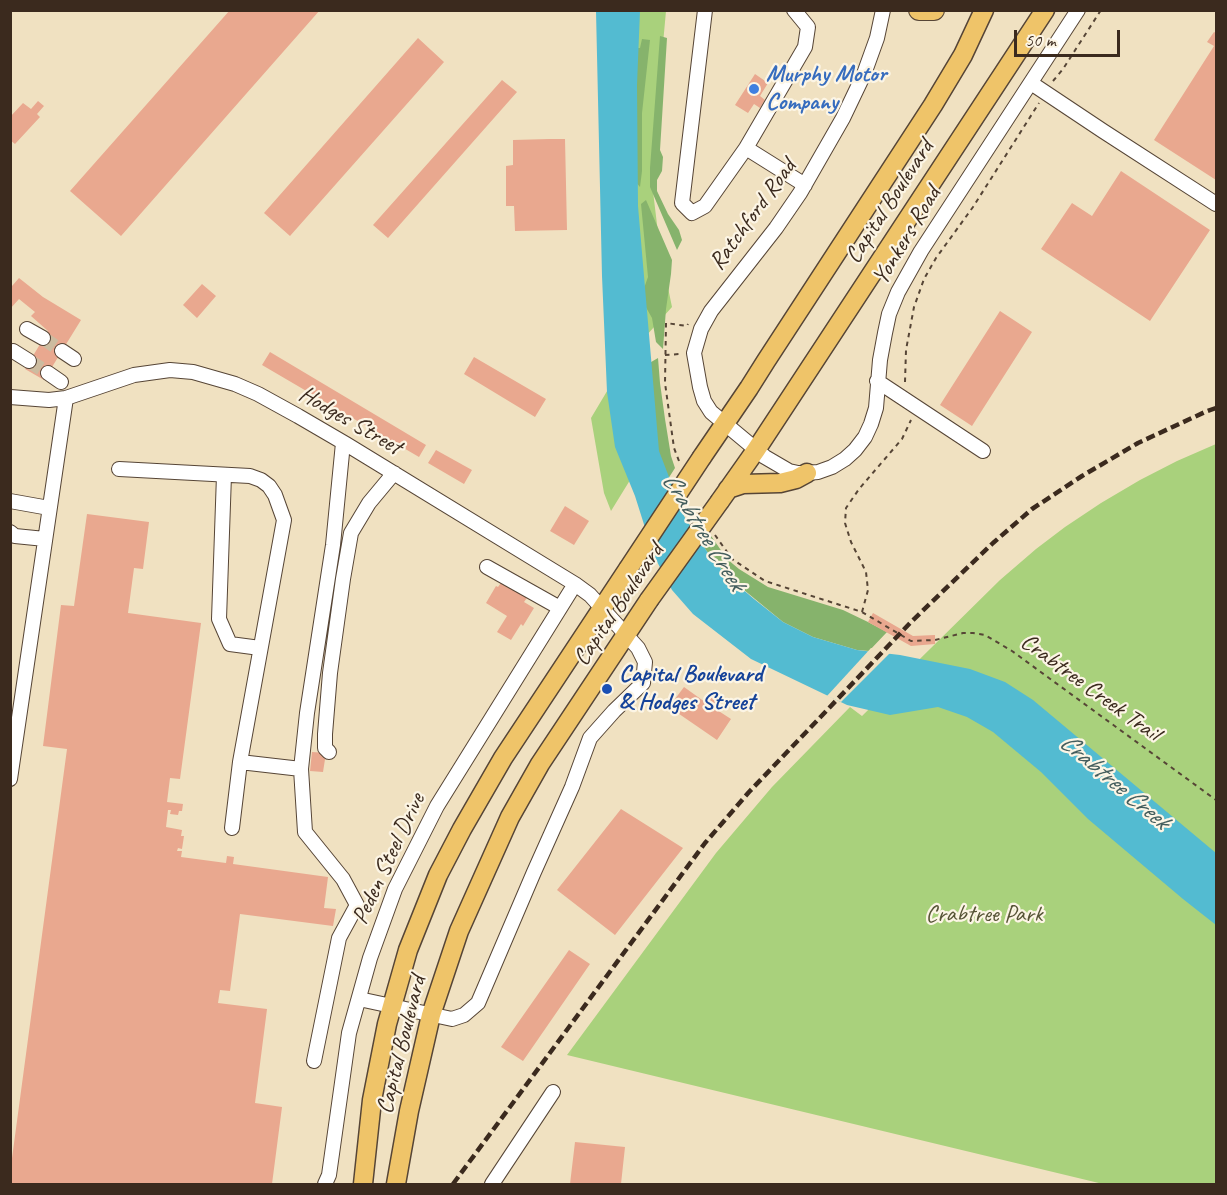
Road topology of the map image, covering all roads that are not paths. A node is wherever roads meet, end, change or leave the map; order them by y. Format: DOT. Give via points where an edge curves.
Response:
graph roads {
  1 [pos="705,10"];
  2 [pos="794,10"];
  3 [pos="883,10"];
  4 [pos="919,10"];
  5 [pos="934,10"];
  6 [pos="984,10"];
  7 [pos="1045,10"];
  8 [pos="1078,10"];
  9 [pos="1031,83"];
  10 [pos="746,148"];
  11 [pos="805,185"];
  12 [pos="1216,204"];
  13 [pos="27,329"];
  14 [pos="43,338"];
  15 [pos="13,351"];
  16 [pos="62,351"];
  17 [pos="74,359"];
  18 [pos="29,361"];
  19 [pos="48,374"];
  20 [pos="877,381"];
  21 [pos="61,382"];
  22 [pos="10,397"];
  23 [pos="66,398"];
  24 [pos="732,430"];
  25 [pos="343,443"];
  26 [pos="756,450"];
  27 [pos="983,451"];
  28 [pos="119,469"];
  29 [pos="394,473"];
  30 [pos="807,473"];
  31 [pos="224,475"];
  32 [pos="724,495"];
  33 [pos="10,501"];
  34 [pos="49,508"];
  35 [pos="10,532"];
  36 [pos="45,539"];
  37 [pos="487,567"];
  38 [pos="575,584"];
  39 [pos="560,608"];
  40 [pos="603,608"];
  41 [pos="627,635"];
  42 [pos="260,648"];
  43 [pos="329,752"];
  44 [pos="240,762"];
  45 [pos="301,769"];
  46 [pos="10,779"];
  47 [pos="232,828"];
  48 [pos="359,999"];
  49 [pos="392,1006"];
  50 [pos="431,1015"];
  51 [pos="314,1061"];
  52 [pos="553,1092"];
  53 [pos="325,1185"];
  54 [pos="363,1185"];
  55 [pos="396,1185"];
  56 [pos="492,1185"];
  1 -- 10 [label="street" via="682,203 692,213 705,206"];
  2 -- 10 [label="street" via="808,27 805,47"];
  3 -- 11 [label="street, Ratchford Road" via="864,74"];
  4 -- 5 [label="highway"];
  6 -- 24 [label="main road, Capital Boulevard" via="963,55"];
  7 -- 26 [label="main road, Capital Boulevard"];
  8 -- 9 [label="street, Yonkers Road"];
  9 -- 12 [label="street"];
  9 -- 20 [label="street, Yonkers Road" via="898,292 885,333"];
  10 -- 11 [label="street"];
  11 -- 24 [label="street, Ratchford Road" via="701,329 694,353 704,401"];
  13 -- 14 [label="street"];
  15 -- 18 [label="street"];
  16 -- 17 [label="street"];
  19 -- 21 [label="street"];
  20 -- 27 [label="street"];
  20 -- 30 [label="street, Yonkers Road" via="876,408 865,437 845,459 832,467"];
  22 -- 23 [label="street, Hodges Street"];
  23 -- 25 [label="street, Hodges Street" via="134,375 170,370 193,372 258,394"];
  23 -- 34 [label="street"];
  24 -- 26 [label="street"];
  24 -- 40 [label="main road, Capital Boulevard, bridge" via="702,457"];
  25 -- 29 [label="street, Hodges Street"];
  25 -- 45 [label="street" via="333,545"];
  26 -- 30 [label="street" via="789,471"];
  26 -- 32 [label="main road, Capital Boulevard"];
  28 -- 31 [label="street"];
  29 -- 38 [label="street, Hodges Street"];
  29 -- 43 [label="street" via="351,533 330,673 325,734 325,748"];
  30 -- 32 [label="main road" via="780,483 743,484"];
  31 -- 42 [label="street" via="219,619 230,644"];
  31 -- 42 [label="street" via="261,480 275,495 284,520"];
  32 -- 41 [label="main road, Capital Boulevard, bridge"];
  33 -- 34 [label="street"];
  34 -- 36 [label="street"];
  35 -- 36 [label="street"];
  36 -- 46 [label="street"];
  37 -- 39 [label="street"];
  38 -- 39 [label="street, Peden Steel Drive"];
  38 -- 40 [label="street, Hodges Street"];
  39 -- 48 [label="street, Peden Steel Drive" via="436,806 395,889"];
  40 -- 41 [label="street, Hodges Street"];
  40 -- 49 [label="main road, Capital Boulevard" via="503,758 462,829 417,925"];
  41 -- 50 [label="main road, Capital Boulevard" via="540,764 510,818 459,931"];
  41 -- 50 [label="street, Hodges Street" via="645,662 643,683 590,738 478,1003 452,1019"];
  42 -- 44 [label="street"];
  44 -- 45 [label="street"];
  44 -- 47 [label="street"];
  45 -- 51 [label="street" via="305,832 343,879 357,905 339,938"];
  48 -- 49 [label="street, Hodges Street"];
  48 -- 53 [label="street, Peden Steel Drive" via="349,1034"];
  49 -- 50 [label="street, Hodges Street"];
  49 -- 54 [label="main road, Capital Boulevard" via="374,1091"];
  50 -- 55 [label="main road, Capital Boulevard"];
  52 -- 56 [label="street"];
}
